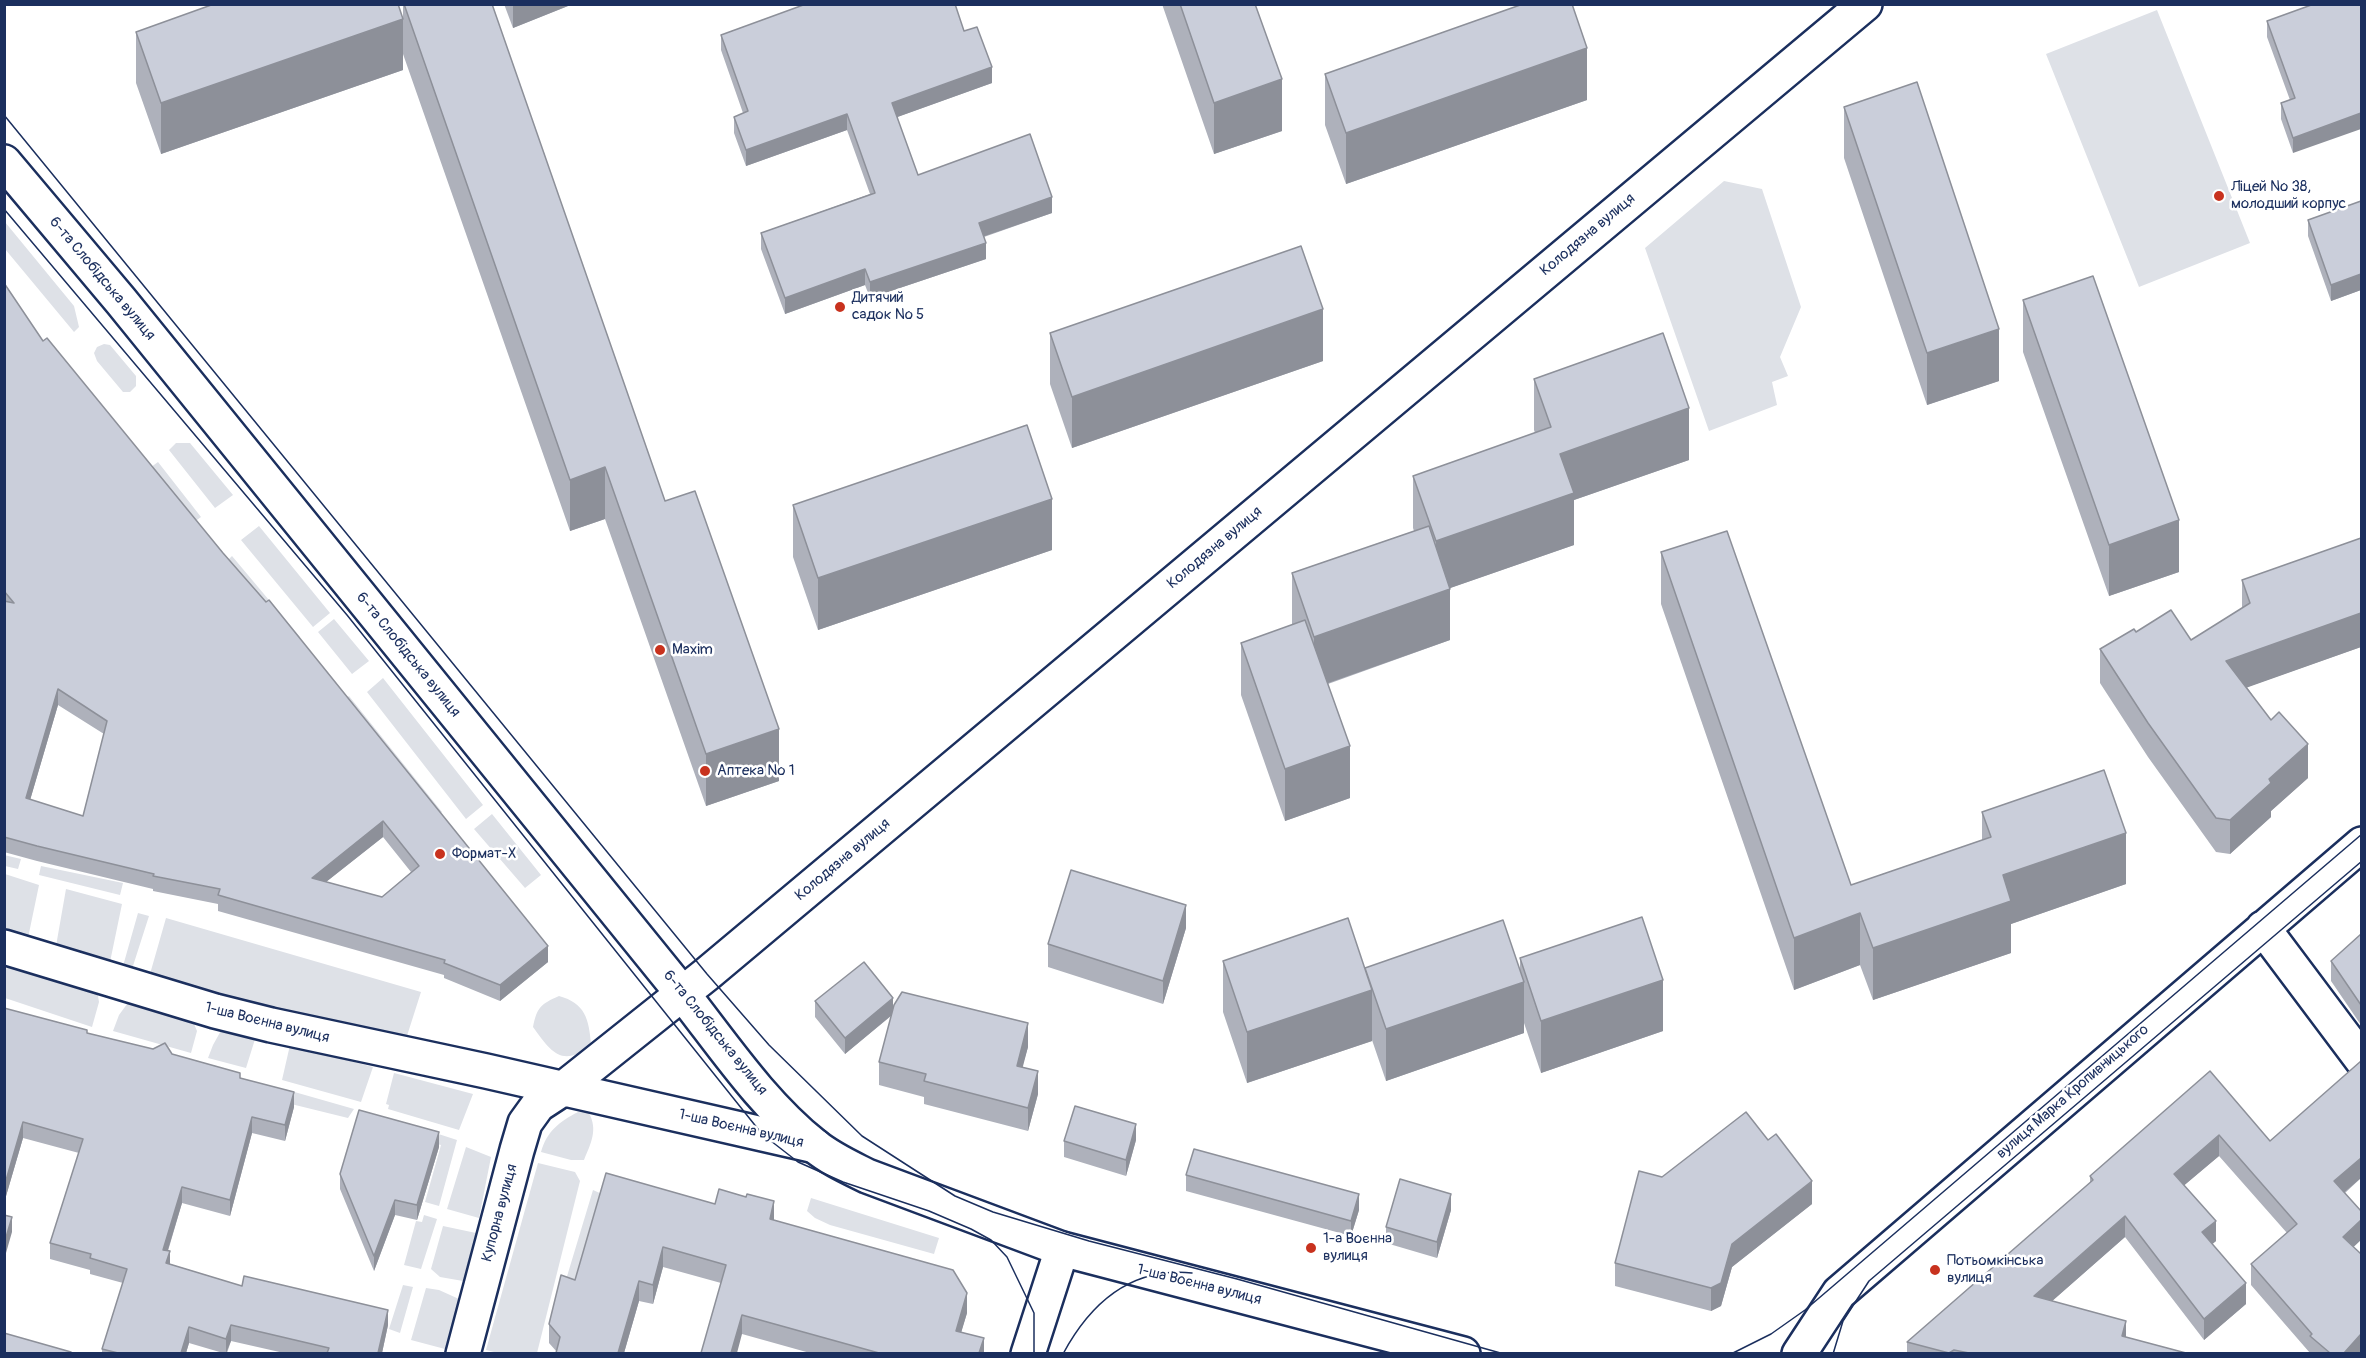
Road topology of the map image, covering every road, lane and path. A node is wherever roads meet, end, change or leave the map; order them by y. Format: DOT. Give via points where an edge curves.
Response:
graph roads {
  1 [pos="1865,4"];
  2 [pos="4,162"];
  3 [pos="2361,844"];
  4 [pos="2263,928"];
  5 [pos="4,947"];
  6 [pos="682,993"];
  7 [pos="2361,1060"];
  8 [pos="564,1088"];
  9 [pos="815,1146"];
  10 [pos="1062,1249"];
  11 [pos="463,1353"];
  12 [pos="1028,1353"];
  13 [pos="1463,1353"];
  14 [pos="1799,1353"];
  1 -- 6 [label="street, Колодязна вулиця"];
  2 -- 6 [label="street, 6-та Слобідська вулиця"];
  3 -- 4 [label="street, вулиця Марка Кропивницького"];
  4 -- 7 [label="street"];
  4 -- 14 [label="street, вулиця Марка Кропивницького" via="1839,1293"];
  5 -- 8 [label="street, 1-ша Воєнна вулиця" via="226,1014"];
  6 -- 8 [label="street, Колодязна вулиця"];
  6 -- 9 [label="street, 6-та Слобідська вулиця" via="754,1085"];
  8 -- 9 [label="street, 1-ша Воєнна вулиця"];
  8 -- 11 [label="street, Купорна вулиця" via="538,1105 525,1123"];
  9 -- 10 [label="street, 1-ша Воєнна вулиця" via="867,1176"];
  10 -- 12 [label="street"];
  10 -- 13 [label="street, 1-ша Воєнна вулиця"];
}
